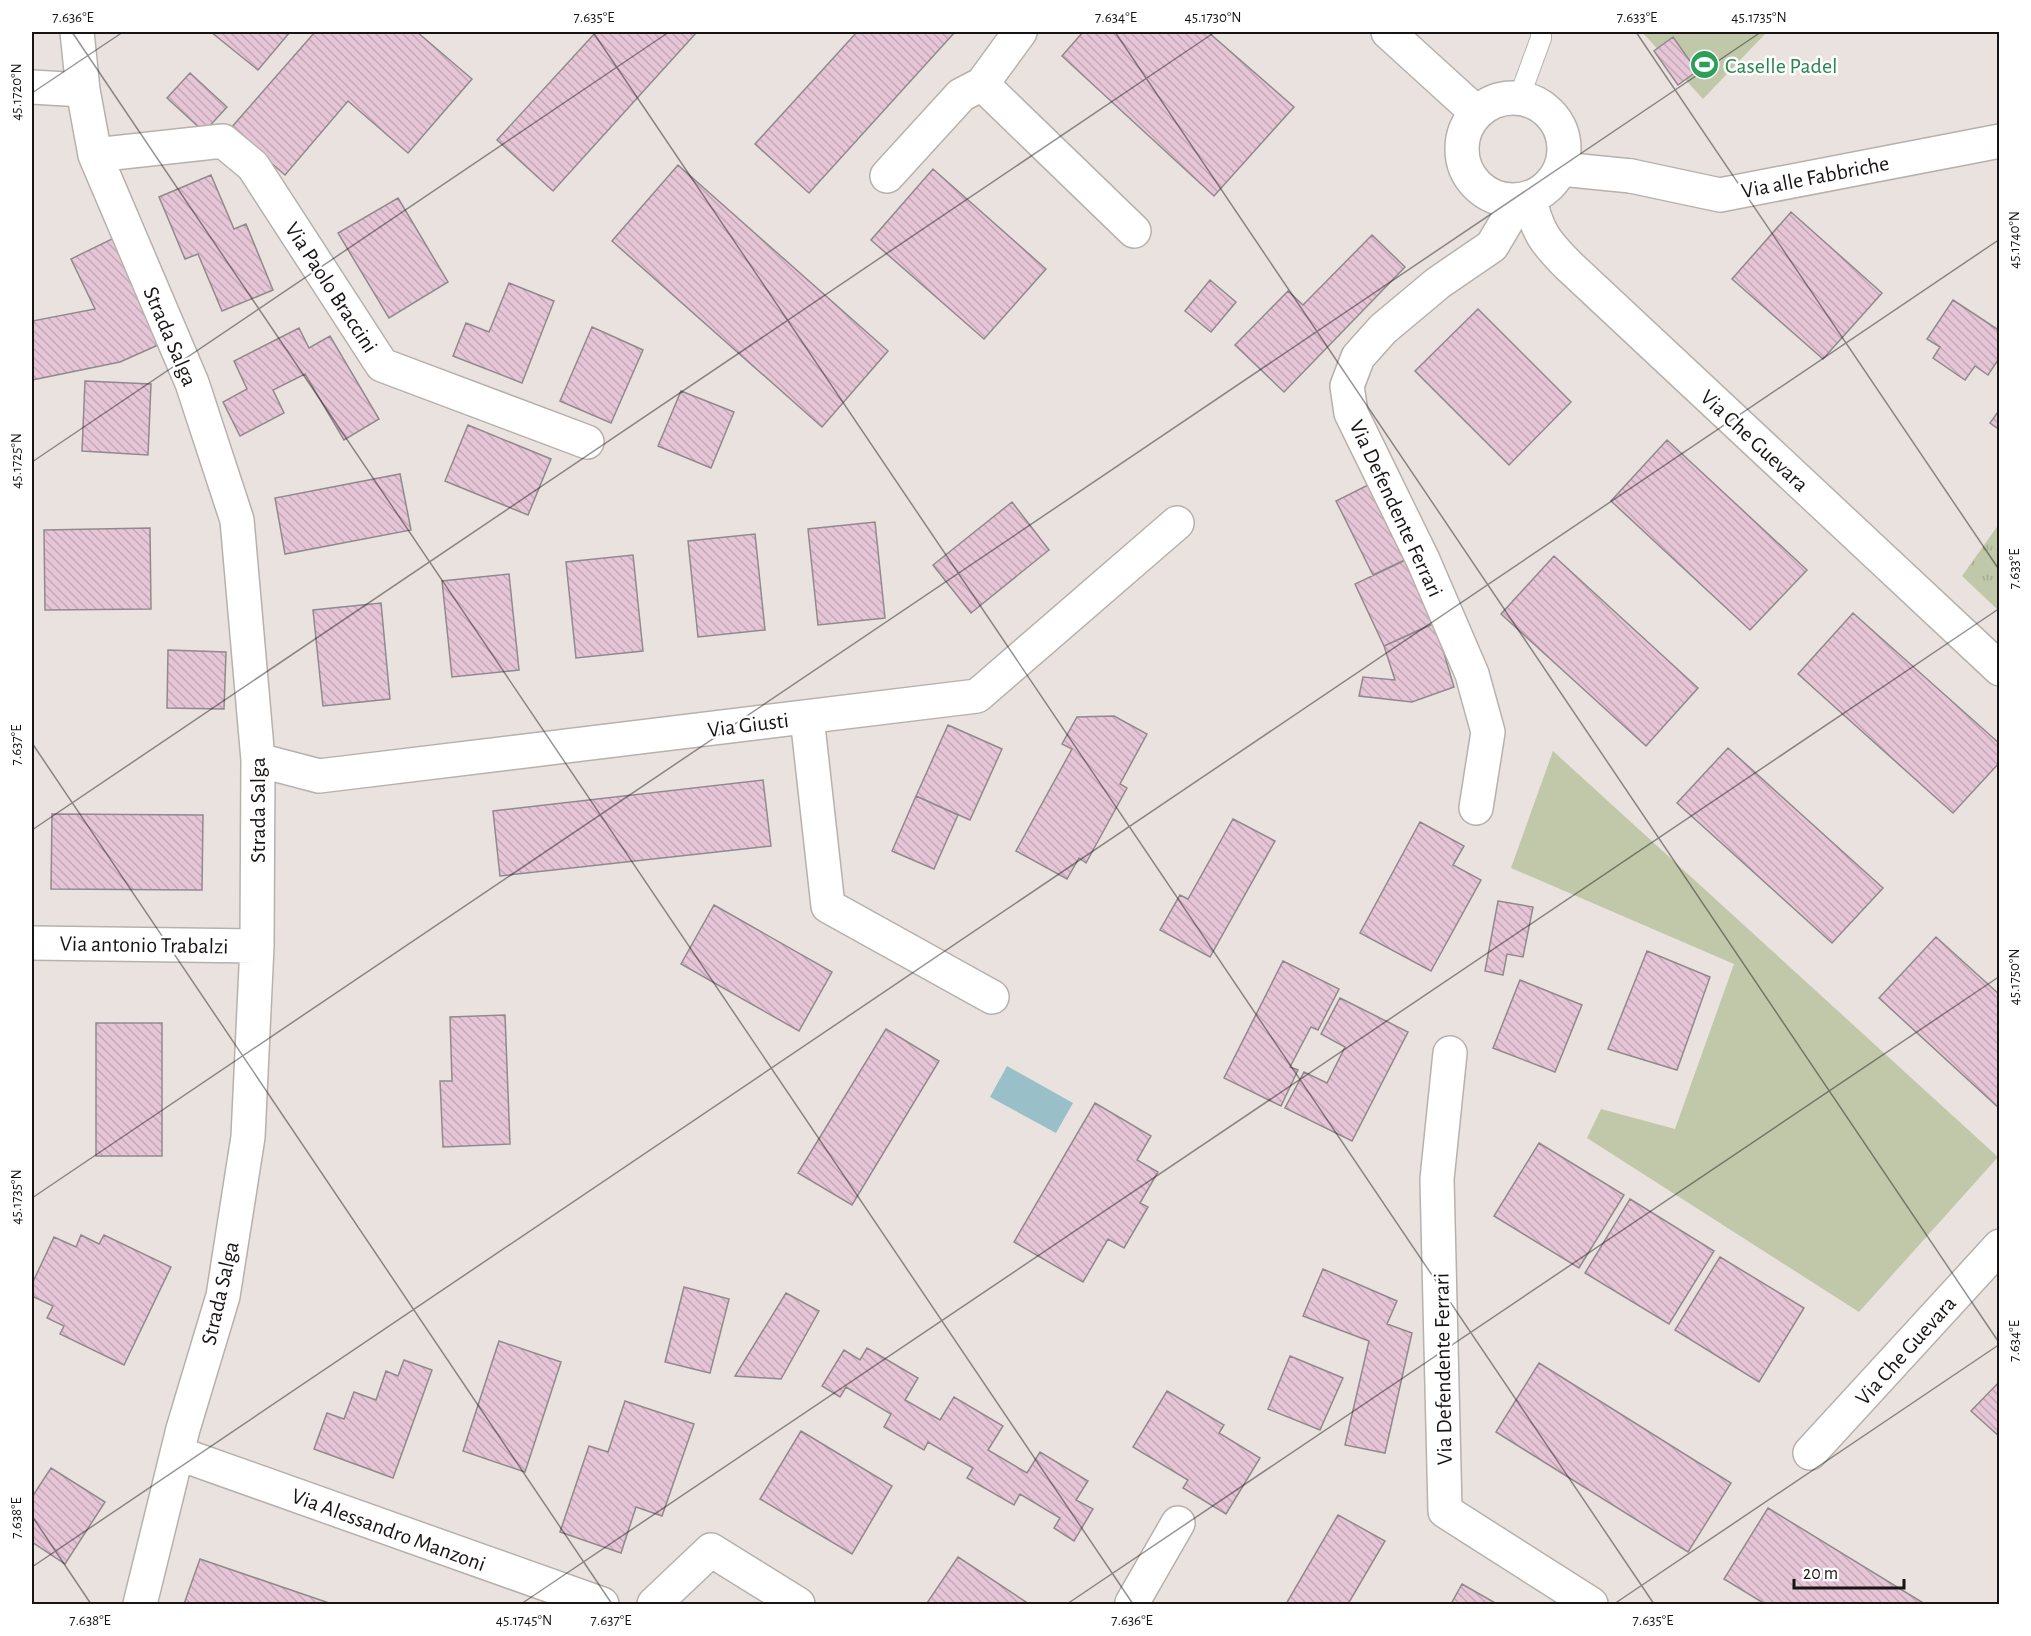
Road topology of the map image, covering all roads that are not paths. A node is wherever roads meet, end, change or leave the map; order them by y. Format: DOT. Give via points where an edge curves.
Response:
graph roads {
  1 [pos="77,32"];
  2 [pos="1020,32"];
  3 [pos="1388,32"];
  4 [pos="1541,32"];
  5 [pos="982,84"];
  6 [pos="32,87"];
  7 [pos="83,90"];
  8 [pos="1519,98"];
  9 [pos="1477,113"];
  10 [pos="2000,141"];
  11 [pos="95,155"];
  12 [pos="1561,169"];
  13 [pos="887,176"];
  14 [pos="1524,199"];
  15 [pos="1134,231"];
  16 [pos="587,442"];
  17 [pos="1177,523"];
  18 [pos="2000,669"];
  19 [pos="807,717"];
  20 [pos="258,760"];
  21 [pos="1476,808"];
  22 [pos="32,943"];
  23 [pos="257,946"];
  24 [pos="992,997"];
  25 [pos="1450,1053"];
  26 [pos="2000,1246"];
  27 [pos="177,1453"];
  28 [pos="1810,1453"];
  29 [pos="1178,1523"];
  30 [pos="140,1605"];
  31 [pos="602,1605"];
  32 [pos="654,1605"];
  33 [pos="798,1605"];
  34 [pos="1134,1605"];
  35 [pos="1591,1605"];
  1 -- 7 [label="street, Strada Salga"];
  2 -- 5 [label="street"];
  3 -- 9 [label="street"];
  4 -- 8 [label="lane"];
  5 -- 13 [label="street" via="961,95"];
  5 -- 15 [label="street"];
  6 -- 7 [label="street"];
  7 -- 11 [label="street, Strada Salga"];
  8 -- 9 [label="street" via="1496,101"];
  8 -- 12 [label="street" via="1541,106 1558,122 1565,146"];
  9 -- 14 [label="street" via="1466,130 1462,151 1467,171 1479,188 1498,198"];
  10 -- 12 [label="street, Via alle Fabbriche" via="1720,195 1631,176"];
  11 -- 16 [label="street, Via Paolo Braccini" via="223,141 253,166 382,365"];
  11 -- 20 [label="street, Strada Salga" via="192,383 237,520"];
  12 -- 14 [label="street" via="1549,187"];
  14 -- 18 [label="street, Via Che Guevara" via="1545,242 1568,265"];
  14 -- 21 [label="street, Via Defendente Ferrari" via="1492,246 1438,283 1383,329 1358,357 1347,386 1351,413 1473,674 1488,732"];
  17 -- 19 [label="street, Via Giusti" via="977,696"];
  19 -- 20 [label="street, Via Giusti" via="319,776"];
  19 -- 24 [label="street" via="828,906"];
  20 -- 23 [label="street, Strada Salga"];
  22 -- 23 [label="street, Via antonio Trabalzi"];
  23 -- 27 [label="street, Strada Salga" via="248,1137 223,1296"];
  25 -- 35 [label="street, Via Defendente Ferrari" via="1437,1179 1445,1511"];
  26 -- 28 [label="street, Via Che Guevara"];
  27 -- 30 [label="street, Strada Salga"];
  27 -- 31 [label="street, Via Alessandro Manzoni"];
  29 -- 34 [label="street"];
  32 -- 33 [label="street" via="711,1550"];
}
